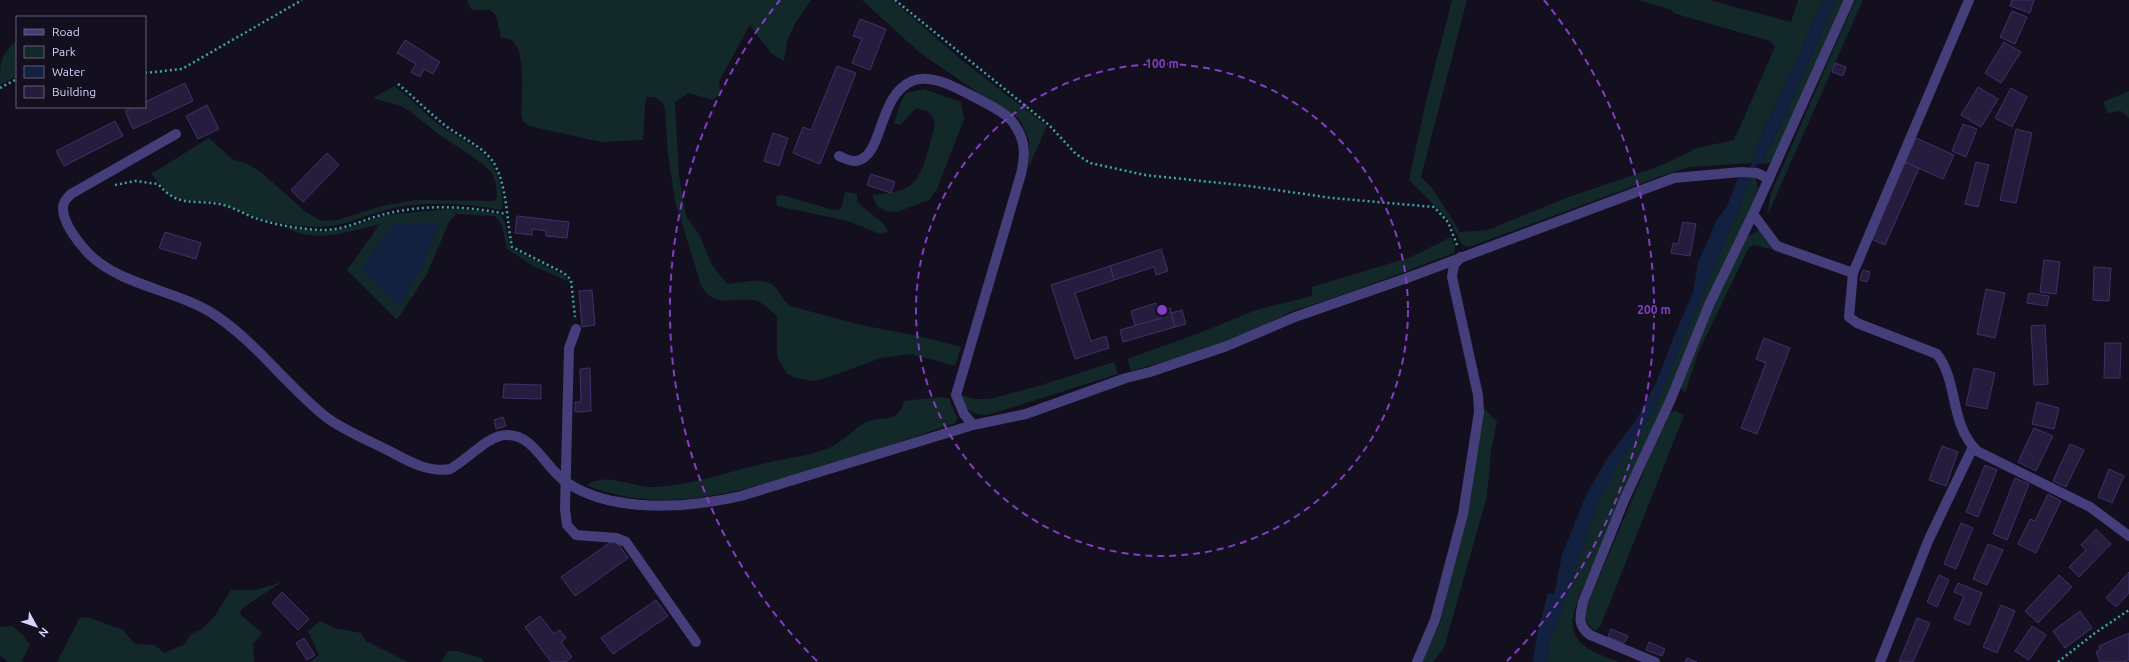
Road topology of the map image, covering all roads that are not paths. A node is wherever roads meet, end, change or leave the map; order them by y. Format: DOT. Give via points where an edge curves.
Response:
graph roads {
  1 [pos="1849,0"];
  2 [pos="1969,0"];
  3 [pos="176,134"];
  4 [pos="839,156"];
  5 [pos="1769,179"];
  6 [pos="1753,214"];
  7 [pos="1461,257"];
  8 [pos="1853,274"];
  9 [pos="576,329"];
  10 [pos="972,425"];
  11 [pos="1973,447"];
  12 [pos="565,482"];
  13 [pos="2129,536"];
  14 [pos="696,642"];
  15 [pos="1417,662"];
  16 [pos="1655,662"];
  17 [pos="1880,662"];
  1 -- 5 [label="street"];
  2 -- 8 [label="street"];
  3 -- 12 [label="street" via="71,194 64,203 62,213 67,224 90,254 105,268 199,305 246,340 328,419 409,461 442,471 450,469 494,438 515,435 524,438"];
  4 -- 10 [label="street" via="854,162 865,158 872,151 889,103 899,90 911,81 919,79 942,82 1003,113 1021,136 1024,152 1021,174 956,395"];
  5 -- 6 [label="street"];
  5 -- 7 [label="street" via="1757,173 1741,172 1674,178"];
  6 -- 8 [label="street" via="1777,246"];
  6 -- 16 [label="street" via="1625,498 1583,602 1580,618 1583,629 1590,635"];
  7 -- 10 [label="street" via="1359,296 1295,317 1227,346 1126,378 1026,414"];
  7 -- 15 [label="street" via="1454,266 1452,277 1478,395 1479,412 1463,514 1435,620"];
  8 -- 11 [label="street" via="1849,317 1857,323 1938,354 1946,365 1960,424"];
  9 -- 12 [label="street" via="569,348"];
  10 -- 12 [label="street" via="708,504 651,506 626,503 581,491"];
  11 -- 13 [label="street" via="2090,507"];
  11 -- 17 [label="street" via="1929,539"];
  12 -- 14 [label="street" via="567,525 576,536 616,538 626,542"];
}
